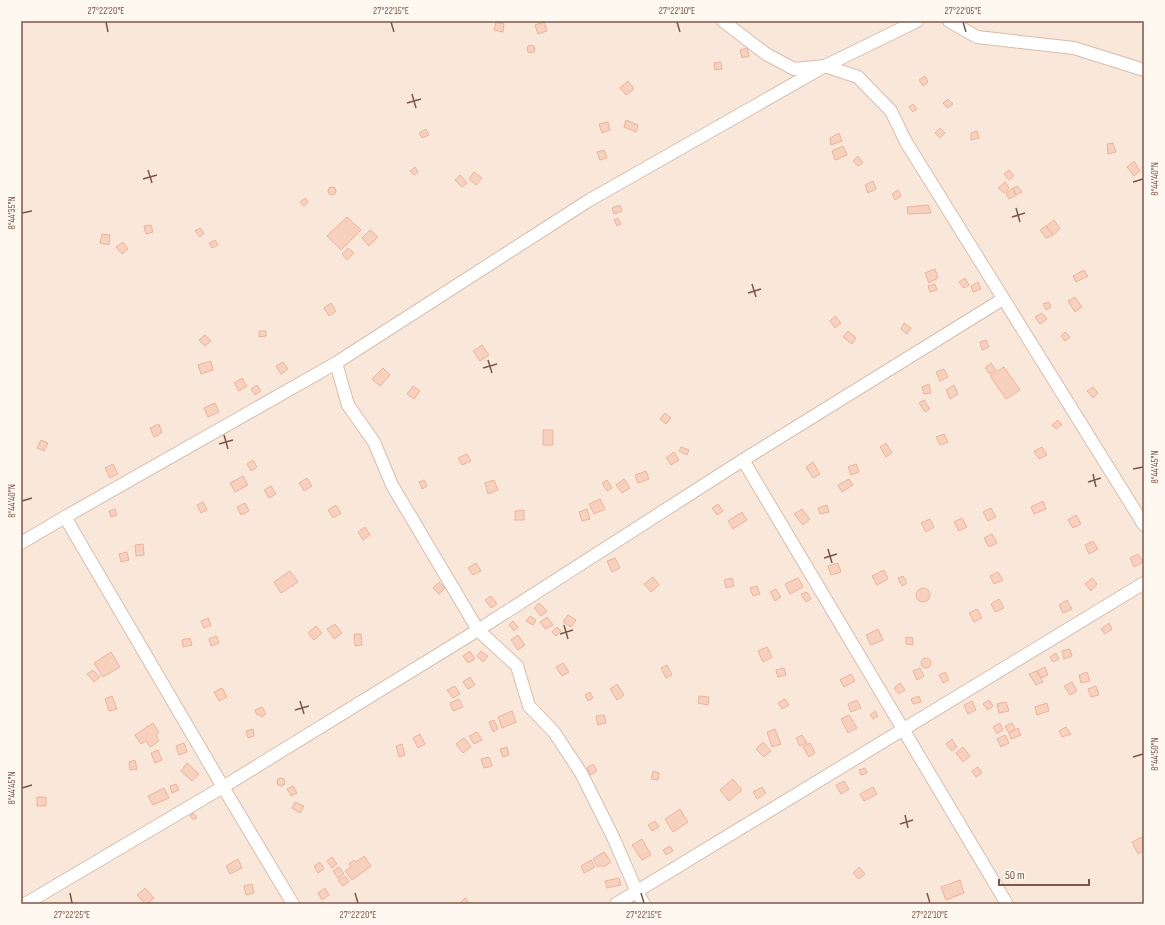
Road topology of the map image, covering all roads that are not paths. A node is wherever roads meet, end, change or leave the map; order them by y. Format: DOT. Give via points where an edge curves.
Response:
graph roads {
  1 [pos="723,21"];
  2 [pos="917,21"];
  3 [pos="950,21"];
  4 [pos="825,66"];
  5 [pos="1144,70"];
  6 [pos="1003,299"];
  7 [pos="336,363"];
  8 [pos="743,460"];
  9 [pos="65,517"];
  10 [pos="1144,525"];
  11 [pos="21,543"];
  12 [pos="1144,583"];
  13 [pos="478,630"];
  14 [pos="904,730"];
  15 [pos="223,787"];
  16 [pos="636,892"];
  17 [pos="25,904"];
  18 [pos="293,904"];
  19 [pos="616,904"];
  20 [pos="644,904"];
  21 [pos="1007,904"];
  1 -- 4 [label="street" via="766,54 794,69"];
  2 -- 4 [label="street"];
  3 -- 5 [label="street" via="977,37 1074,48"];
  4 -- 6 [label="street" via="858,77 891,111 906,142"];
  4 -- 7 [label="street" via="588,201"];
  6 -- 8 [label="street"];
  6 -- 10 [label="street"];
  7 -- 9 [label="street"];
  7 -- 13 [label="street" via="348,405 374,442 392,485"];
  8 -- 13 [label="street"];
  8 -- 14 [label="street"];
  9 -- 11 [label="street"];
  9 -- 15 [label="street"];
  12 -- 14 [label="street"];
  13 -- 15 [label="street"];
  13 -- 16 [label="street" via="517,666 529,706 554,732 581,773 613,837"];
  14 -- 16 [label="street"];
  14 -- 21 [label="street"];
  15 -- 17 [label="street"];
  15 -- 18 [label="street"];
  16 -- 19 [label="street"];
  16 -- 20 [label="street"];
}
